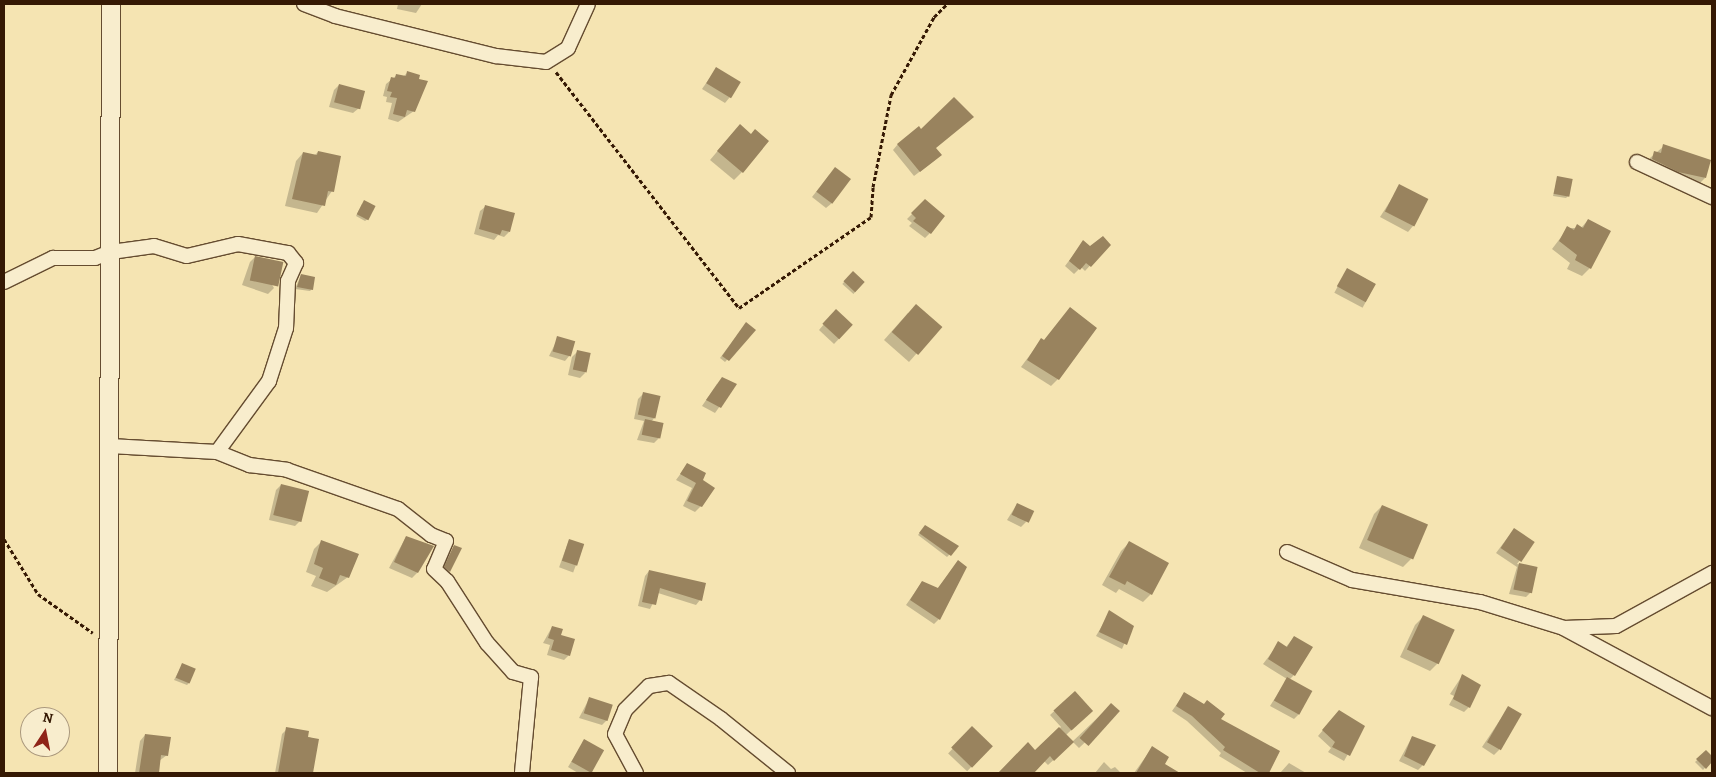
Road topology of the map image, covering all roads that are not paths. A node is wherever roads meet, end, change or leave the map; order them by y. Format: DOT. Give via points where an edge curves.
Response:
graph roads {
  1 [pos="111,4"];
  2 [pos="304,4"];
  3 [pos="588,4"];
  4 [pos="1637,162"];
  5 [pos="1712,197"];
  6 [pos="111,252"];
  7 [pos="4,282"];
  8 [pos="110,446"];
  9 [pos="217,452"];
  10 [pos="1287,552"];
  11 [pos="1712,573"];
  12 [pos="1564,628"];
  13 [pos="1712,708"];
  14 [pos="108,773"];
  15 [pos="522,773"];
  16 [pos="636,773"];
  17 [pos="788,773"];
  1 -- 6 [label="street"];
  2 -- 3 [label="street" via="335,16 496,56 546,62 568,48"];
  4 -- 5 [label="street"];
  6 -- 7 [label="street" via="95,258 54,258"];
  6 -- 8 [label="street"];
  6 -- 9 [label="street" via="154,246 187,256 238,244 288,252 296,263 288,281 286,328 269,381"];
  8 -- 9 [label="street"];
  8 -- 14 [label="street"];
  9 -- 15 [label="street" via="249,465 287,470 398,509 431,535 446,541 434,570 447,581 487,643 513,672 531,677"];
  10 -- 12 [label="street" via="1352,580 1480,602"];
  11 -- 12 [label="street" via="1616,626"];
  12 -- 13 [label="street"];
  16 -- 17 [label="street" via="615,734 625,710 649,686 669,683 721,719"];
}
